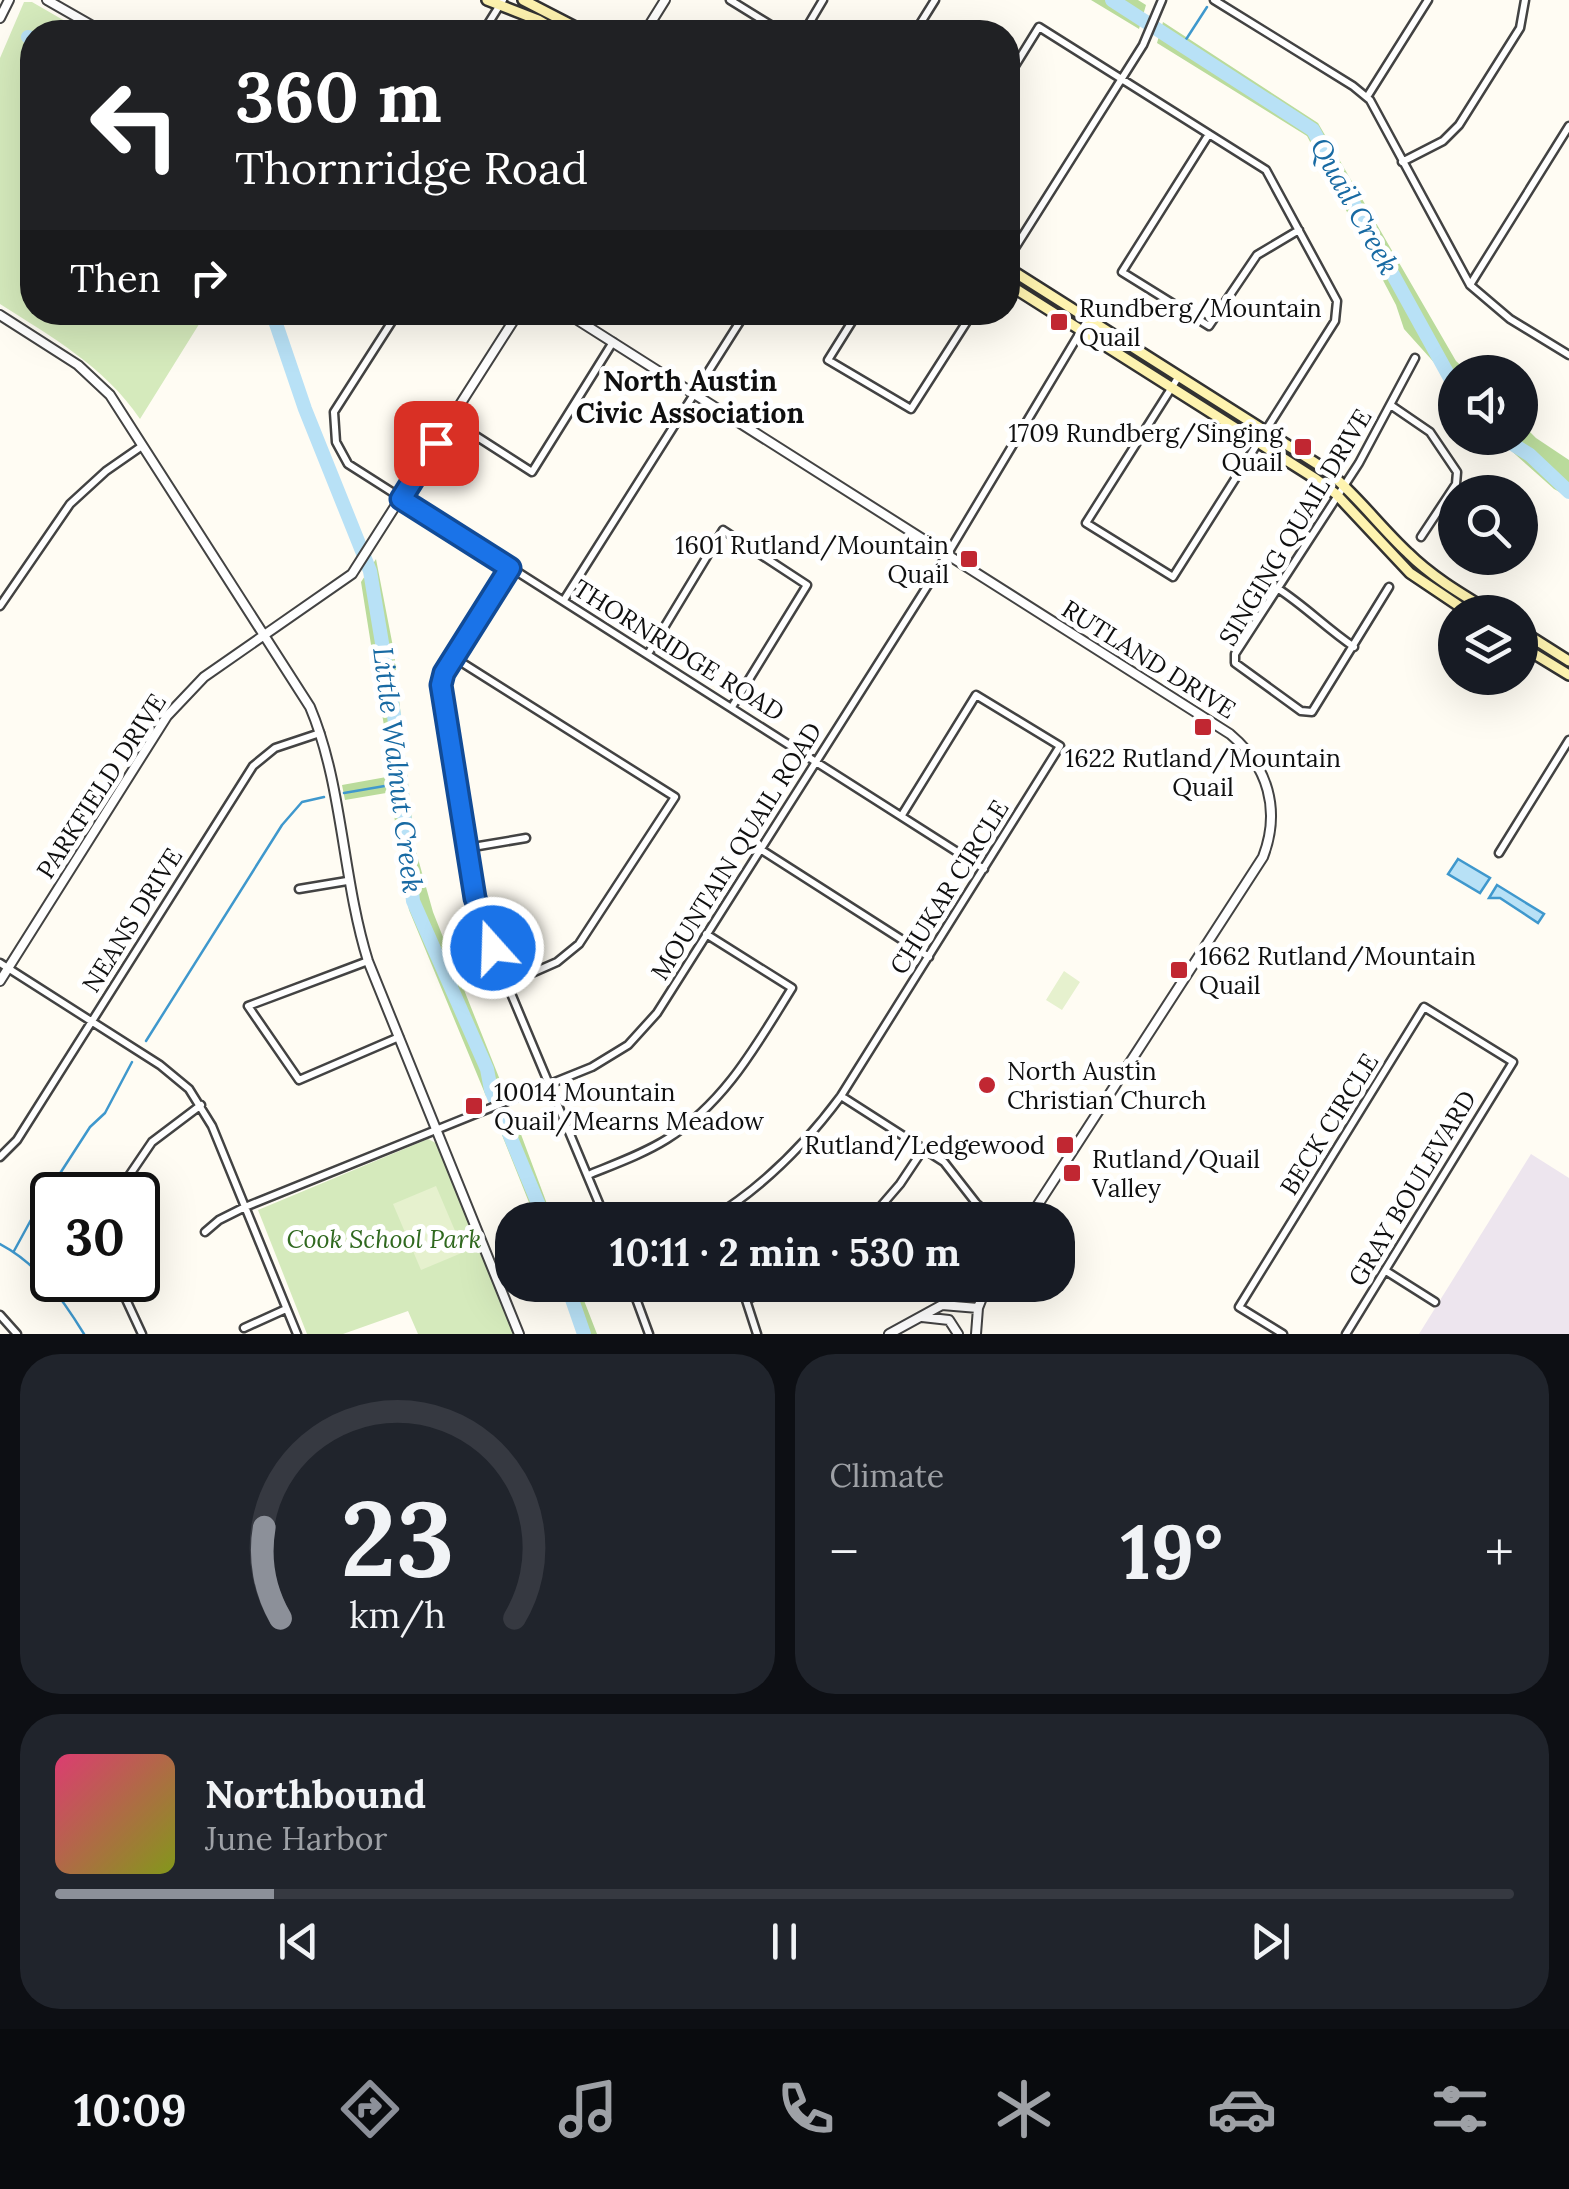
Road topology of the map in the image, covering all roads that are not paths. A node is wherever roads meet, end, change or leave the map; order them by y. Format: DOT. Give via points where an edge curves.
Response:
graph roads {
  1 [pos="48,0"];
  2 [pos="487,0"];
  3 [pos="523,0"];
  4 [pos="730,0"];
  5 [pos="1162,0"];
  6 [pos="1214,0"];
  7 [pos="1428,0"];
  8 [pos="1525,0"];
  9 [pos="501,2"];
  10 [pos="7,4"];
  11 [pos="0,18"];
  12 [pos="82,20"];
  13 [pos="538,20"];
  14 [pos="562,20"];
  15 [pos="762,20"];
  16 [pos="1020,58"];
  17 [pos="1122,79"];
  18 [pos="1366,97"];
  19 [pos="1569,126"];
  20 [pos="1208,134"];
  21 [pos="1402,162"];
  22 [pos="1299,230"];
  23 [pos="1020,240"];
  24 [pos="1020,276"];
  25 [pos="1470,285"];
  26 [pos="1020,292"];
  27 [pos="0,315"];
  28 [pos="1088,319"];
  29 [pos="390,325"];
  30 [pos="510,325"];
  31 [pos="586,325"];
  32 [pos="738,325"];
  33 [pos="850,325"];
  34 [pos="965,325"];
  35 [pos="1081,330"];
  36 [pos="614,342"];
  37 [pos="1569,355"];
  38 [pos="1415,358"];
  39 [pos="1178,376"];
  40 [pos="1171,388"];
  41 [pos="695,395"];
  42 [pos="1392,406"];
  43 [pos="451,420"];
  44 [pos="1265,431"];
  45 [pos="1258,442"];
  46 [pos="142,446"];
  47 [pos="1344,484"];
  48 [pos="1336,494"];
  49 [pos="401,499"];
  50 [pos="1421,537"];
  51 [pos="947,555"];
  52 [pos="510,568"];
  53 [pos="1389,587"];
  54 [pos="1452,587"];
  55 [pos="1277,588"];
  56 [pos="1441,595"];
  57 [pos="1447,595"];
  58 [pos="1465,595"];
  59 [pos="564,600"];
  60 [pos="0,606"];
  61 [pos="265,636"];
  62 [pos="1538,641"];
  63 [pos="1354,647"];
  64 [pos="648,654"];
  65 [pos="1538,656"];
  66 [pos="454,657"];
  67 [pos="1569,661"];
  68 [pos="1569,675"];
  69 [pos="732,708"];
  70 [pos="320,733"];
  71 [pos="1569,740"];
  72 [pos="816,761"];
  73 [pos="902,815"];
  74 [pos="526,838"];
  75 [pos="467,848"];
  76 [pos="760,849"];
  77 [pos="1499,852"];
  78 [pos="984,869"];
  79 [pos="347,881"];
  80 [pos="299,889"];
  81 [pos="706,934"];
  82 [pos="929,958"];
  83 [pos="368,961"];
  84 [pos="4,965"];
  85 [pos="0,981"];
  86 [pos="507,984"];
  87 [pos="91,1021"];
  88 [pos="400,1037"];
  89 [pos="1512,1062"];
  90 [pos="550,1085"];
  91 [pos="841,1096"];
  92 [pos="201,1105"];
  93 [pos="437,1127"];
  94 [pos="924,1148"];
  95 [pos="0,1157"];
  96 [pos="132,1172"];
  97 [pos="588,1175"];
  98 [pos="599,1202"];
  99 [pos="733,1202"];
  100 [pos="884,1202"];
  101 [pos="975,1202"];
  102 [pos="1040,1202"];
  103 [pos="246,1207"];
  104 [pos="205,1232"];
  105 [pos="1386,1271"];
  106 [pos="127,1302"];
  107 [pos="636,1302"];
  108 [pos="747,1302"];
  109 [pos="981,1302"];
  110 [pos="1435,1302"];
  111 [pos="978,1308"];
  112 [pos="286,1309"];
  113 [pos="0,1315"];
  114 [pos="918,1317"];
  115 [pos="244,1328"];
  116 [pos="17,1334"];
  117 [pos="142,1334"];
  118 [pos="297,1334"];
  119 [pos="519,1334"];
  120 [pos="648,1334"];
  121 [pos="758,1334"];
  122 [pos="889,1334"];
  123 [pos="958,1334"];
  124 [pos="976,1334"];
  125 [pos="1283,1334"];
  126 [pos="1346,1334"];
  1 -- 12 [label="street"];
  2 -- 9 [label="main road"];
  3 -- 14 [label="main road"];
  4 -- 15 [label="street"];
  5 -- 17 [label="street"];
  6 -- 18 [label="street"];
  7 -- 18 [label="street"];
  8 -- 21 [label="street" via="1522,24 1459,125"];
  9 -- 13 [label="main road"];
  10 -- 11 [label="street"];
  16 -- 17 [label="street" via="1040,27"];
  17 -- 20 [label="street"];
  17 -- 23 [label="street"];
  18 -- 21 [label="street"];
  19 -- 25 [label="street"];
  20 -- 22 [label="street" via="1266,170"];
  20 -- 22 [label="street" via="1122,272 1209,326 1257,256"];
  21 -- 25 [label="street"];
  22 -- 44 [label="street" via="1336,298 1337,315"];
  24 -- 28 [label="main road"];
  25 -- 37 [label="street"];
  26 -- 35 [label="main road"];
  27 -- 46 [label="street" via="94,378"];
  28 -- 35 [label="street, MOUNTAIN QUAIL ROAD"];
  28 -- 39 [label="main road"];
  29 -- 49 [label="street, THORNRIDGE ROAD" via="332,423 348,464"];
  30 -- 43 [label="street, PARKFIELD DRIVE"];
  31 -- 36 [label="street, RUTLAND DRIVE"];
  32 -- 41 [label="street"];
  33 -- 34 [label="street" via="828,360 911,410"];
  35 -- 40 [label="main road"];
  35 -- 51 [label="street, MOUNTAIN QUAIL ROAD"];
  36 -- 41 [label="street, RUTLAND DRIVE"];
  36 -- 43 [label="street" via="532,472"];
  38 -- 42 [label="street, SINGING QUAIL DRIVE"];
  39 -- 40 [label="street"];
  39 -- 44 [label="main road"];
  40 -- 45 [label="main road"];
  40 -- 45 [label="street" via="1086,523 1174,577"];
  41 -- 51 [label="street, RUTLAND DRIVE"];
  41 -- 59 [label="street"];
  42 -- 47 [label="street, SINGING QUAIL DRIVE"];
  42 -- 50 [label="street" via="1430,432 1458,472"];
  43 -- 49 [label="street, PARKFIELD DRIVE"];
  44 -- 45 [label="street"];
  44 -- 47 [label="main road"];
  45 -- 48 [label="main road"];
  46 -- 60 [label="street" via="70,504"];
  46 -- 61 [label="street"];
  47 -- 48 [label="street, SINGING QUAIL DRIVE"];
  47 -- 54 [label="main road" via="1408,554"];
  48 -- 55 [label="street, SINGING QUAIL DRIVE"];
  48 -- 56 [label="main road" via="1410,573"];
  49 -- 52 [label="street, THORNRIDGE ROAD"];
  49 -- 61 [label="street, PARKFIELD DRIVE" via="352,574"];
  51 -- 72 [label="street, MOUNTAIN QUAIL ROAD"];
  51 -- 102 [label="street, RUTLAND DRIVE" via="1230,734 1259,767 1272,808 1268,844 1256,869"];
  52 -- 59 [label="street, THORNRIDGE ROAD"];
  52 -- 66 [label="street"];
  53 -- 63 [label="street, SINGING QUAIL DRIVE"];
  54 -- 57 [label="main road"];
  54 -- 58 [label="main road"];
  55 -- 63 [label="street"];
  55 -- 63 [label="street, SINGING QUAIL DRIVE" via="1236,654 1240,669 1310,713"];
  59 -- 64 [label="street, THORNRIDGE ROAD"];
  61 -- 70 [label="street"];
  61 -- 84 [label="street, PARKFIELD DRIVE" via="204,678 167,716"];
  62 -- 67 [label="main road"];
  64 -- 69 [label="street, THORNRIDGE ROAD"];
  64 -- 69 [label="street" via="723,530 806,584"];
  65 -- 68 [label="main road"];
  66 -- 75 [label="street" via="441,691"];
  66 -- 86 [label="street" via="675,797 580,944"];
  69 -- 72 [label="street, THORNRIDGE ROAD"];
  70 -- 79 [label="street"];
  70 -- 87 [label="street, NEANS DRIVE" via="275,748 253,766"];
  71 -- 77 [label="street"];
  72 -- 73 [label="street, THORNRIDGE ROAD"];
  72 -- 76 [label="street, MOUNTAIN QUAIL ROAD"];
  73 -- 78 [label="street, THORNRIDGE ROAD"];
  73 -- 78 [label="street, CHUKAR CIRCLE" via="976,695 1060,746"];
  74 -- 75 [label="street"];
  75 -- 86 [label="street" via="475,898"];
  76 -- 81 [label="street, MOUNTAIN QUAIL ROAD"];
  76 -- 82 [label="street"];
  78 -- 82 [label="street, CHUKAR CIRCLE"];
  79 -- 80 [label="street"];
  79 -- 83 [label="street"];
  81 -- 90 [label="street, MOUNTAIN QUAIL ROAD" via="638,1035 604,1061"];
  81 -- 97 [label="street" via="792,988 707,1108 654,1146"];
  82 -- 91 [label="street, CHUKAR CIRCLE"];
  83 -- 88 [label="street"];
  83 -- 88 [label="street" via="248,1006 300,1080"];
  84 -- 85 [label="street, PARKFIELD DRIVE"];
  84 -- 87 [label="street"];
  86 -- 90 [label="street"];
  87 -- 92 [label="street" via="176,1076"];
  87 -- 95 [label="street, NEANS DRIVE"];
  88 -- 93 [label="street"];
  89 -- 105 [label="street, GRAY BOULEVARD"];
  89 -- 125 [label="street, BECK CIRCLE" via="1424,1007 1239,1307"];
  90 -- 93 [label="street, MOUNTAIN QUAIL ROAD"];
  90 -- 97 [label="street"];
  91 -- 94 [label="street"];
  91 -- 99 [label="street, CHUKAR CIRCLE" via="772,1174"];
  92 -- 96 [label="street" via="152,1142"];
  92 -- 103 [label="street"];
  93 -- 103 [label="street, MOUNTAIN QUAIL ROAD"];
  93 -- 119 [label="street"];
  94 -- 100 [label="street"];
  94 -- 101 [label="street"];
  97 -- 98 [label="street"];
  103 -- 104 [label="street, MOUNTAIN QUAIL ROAD"];
  103 -- 112 [label="street"];
  105 -- 110 [label="street"];
  105 -- 126 [label="street, GRAY BOULEVARD"];
  106 -- 117 [label="street"];
  107 -- 120 [label="street"];
  108 -- 121 [label="street"];
  109 -- 111 [label="street"];
  111 -- 114 [label="street" via="942,1305"];
  111 -- 124 [label="street"];
  112 -- 115 [label="street"];
  112 -- 118 [label="street"];
  113 -- 116 [label="street"];
  114 -- 122 [label="street"];
  114 -- 123 [label="street" via="942,1317"];
}
